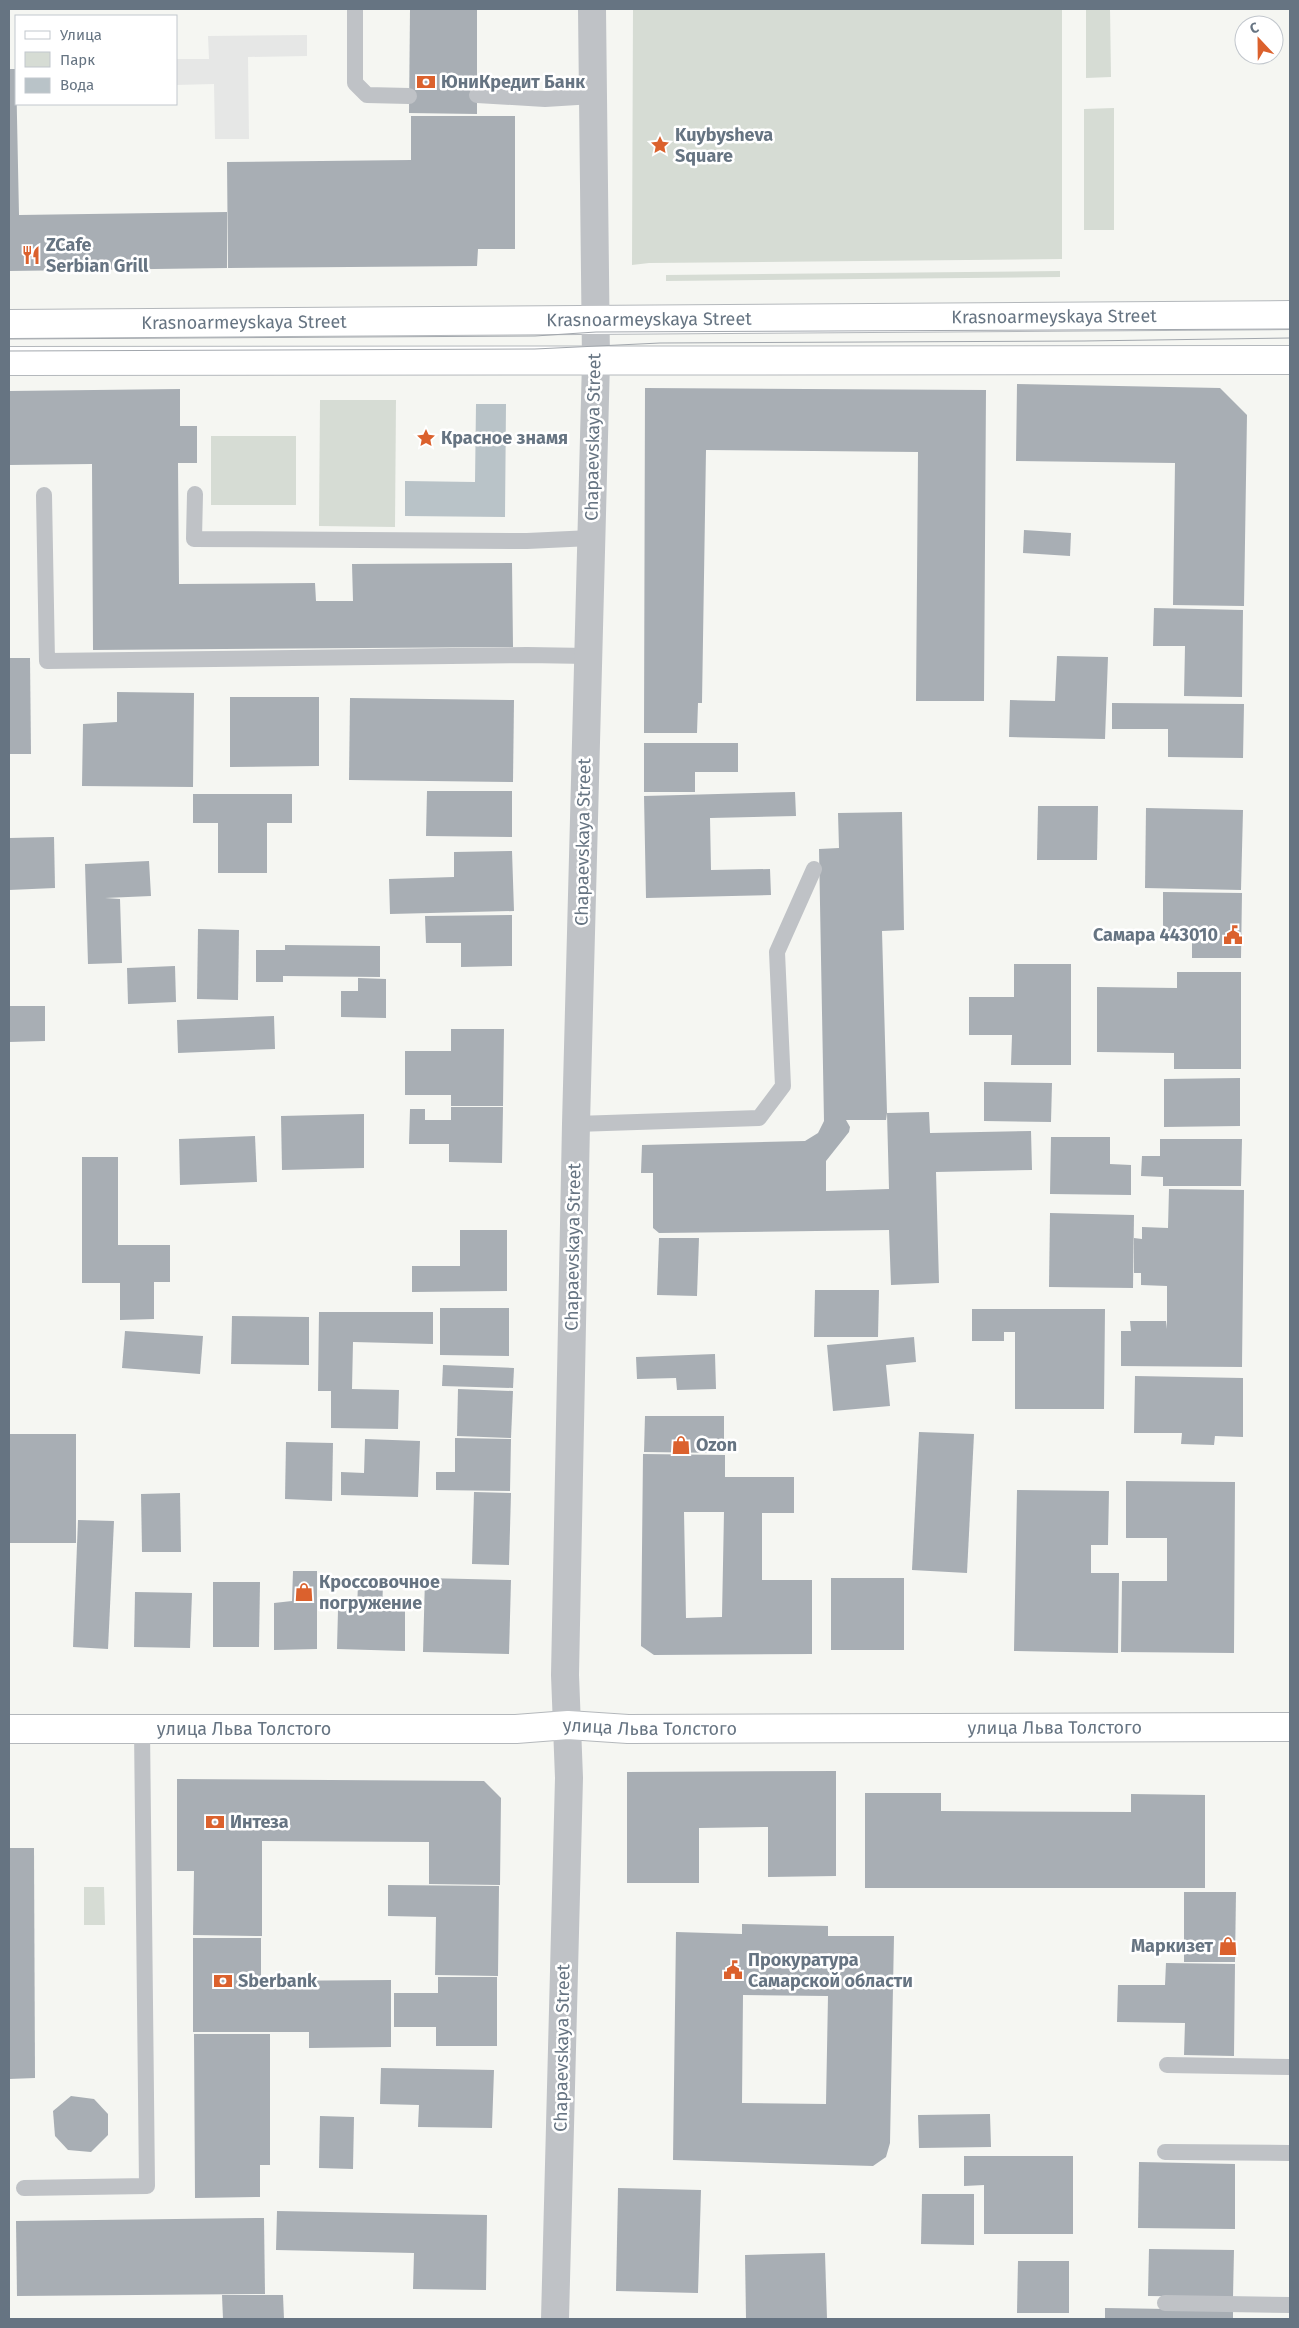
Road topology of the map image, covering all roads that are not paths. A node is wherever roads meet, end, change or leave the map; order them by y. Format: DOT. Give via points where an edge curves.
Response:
graph roads {
  1 [pos="355,9"];
  2 [pos="592,9"];
  3 [pos="477,95"];
  4 [pos="409,96"];
  5 [pos="593,96"];
  6 [pos="1290,315"];
  7 [pos="595,320"];
  8 [pos="9,324"];
  9 [pos="596,360"];
  10 [pos="1290,360"];
  11 [pos="9,361"];
  12 [pos="195,494"];
  13 [pos="44,495"];
  14 [pos="591,538"];
  15 [pos="588,656"];
  16 [pos="814,869"];
  17 [pos="576,1124"];
  18 [pos="568,1725"];
  19 [pos="1290,1727"];
  20 [pos="9,1729"];
  21 [pos="142,1730"];
  22 [pos="1167,2065"];
  23 [pos="1290,2067"];
  24 [pos="1165,2152"];
  25 [pos="1290,2153"];
  26 [pos="24,2188"];
  27 [pos="1165,2303"];
  28 [pos="1290,2305"];
  29 [pos="555,2319"];
  1 -- 4 [label="lane" via="355,82 367,95"];
  2 -- 5 [label="street, Chapaevskaya Street"];
  3 -- 5 [label="lane" via="545,99"];
  5 -- 7 [label="street, Chapaevskaya Street"];
  6 -- 7 [label="main road, Krasnoarmeyskaya Street"];
  7 -- 8 [label="main road, Krasnoarmeyskaya Street"];
  7 -- 9 [label="street, Chapaevskaya Street"];
  9 -- 10 [label="main road"];
  9 -- 11 [label="main road"];
  9 -- 14 [label="street, Chapaevskaya Street"];
  12 -- 14 [label="lane" via="194,539"];
  13 -- 15 [label="lane" via="47,661"];
  14 -- 15 [label="street, Chapaevskaya Street"];
  15 -- 17 [label="street, Chapaevskaya Street"];
  16 -- 17 [label="lane" via="777,952 783,1086 759,1118"];
  17 -- 18 [label="street, Chapaevskaya Street" via="565,1675"];
  18 -- 19 [label="main road, улица Льва Толстого" via="628,1728"];
  18 -- 21 [label="main road, улица Льва Толстого" via="516,1729"];
  18 -- 29 [label="street, Chapaevskaya Street"];
  20 -- 21 [label="main road, улица Льва Толстого"];
  21 -- 26 [label="lane" via="147,2186"];
  22 -- 23 [label="lane"];
  24 -- 25 [label="lane"];
  27 -- 28 [label="lane"];
}
